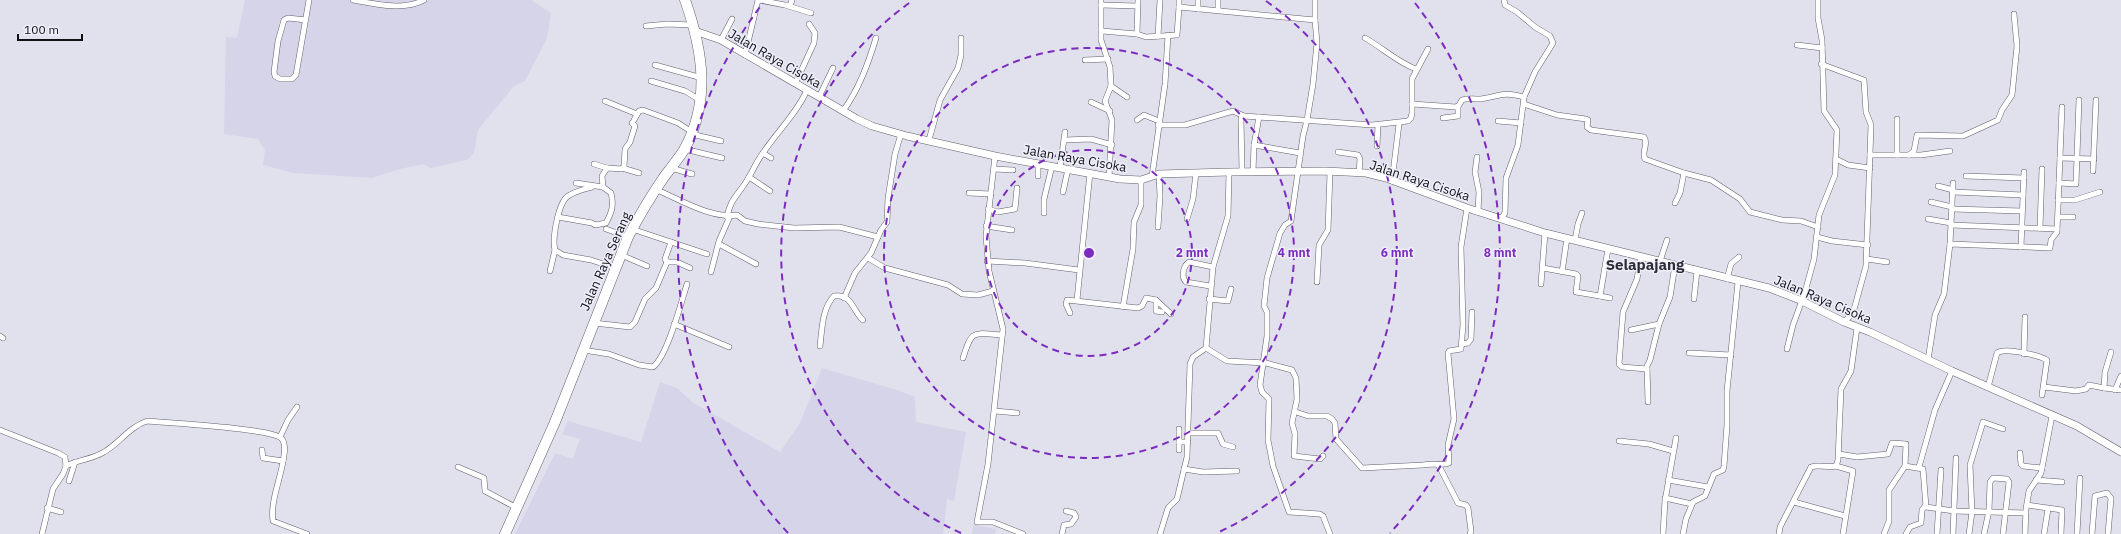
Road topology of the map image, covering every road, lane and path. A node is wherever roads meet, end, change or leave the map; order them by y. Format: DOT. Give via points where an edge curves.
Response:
graph roads {
  1 [pos="309,0"];
  2 [pos="354,0"];
  3 [pos="424,0"];
  4 [pos="685,0"];
  5 [pos="759,0"];
  6 [pos="792,0"];
  7 [pos="1138,0"];
  8 [pos="1160,0"];
  9 [pos="1179,0"];
  10 [pos="1198,0"];
  11 [pos="1218,0"];
  12 [pos="1315,0"];
  13 [pos="1504,0"];
  14 [pos="1818,0"];
  15 [pos="1120,2"];
  16 [pos="1101,3"];
  17 [pos="790,6"];
  18 [pos="1138,6"];
  19 [pos="1179,7"];
  20 [pos="1198,9"];
  21 [pos="1218,10"];
  22 [pos="811,14"];
  23 [pos="2014,14"];
  24 [pos="732,19"];
  25 [pos="306,20"];
  26 [pos="1315,20"];
  27 [pos="809,24"];
  28 [pos="646,26"];
  29 [pos="694,28"];
  30 [pos="1102,31"];
  31 [pos="1137,34"];
  32 [pos="1168,35"];
  33 [pos="1158,36"];
  34 [pos="876,38"];
  35 [pos="961,38"];
  36 [pos="1365,38"];
  37 [pos="721,40"];
  38 [pos="1797,45"];
  39 [pos="1822,48"];
  40 [pos="1428,49"];
  41 [pos="745,55"];
  42 [pos="1108,59"];
  43 [pos="1085,60"];
  44 [pos="1821,64"];
  45 [pos="655,65"];
  46 [pos="833,68"];
  47 [pos="1416,69"];
  48 [pos="702,78"];
  49 [pos="651,81"];
  50 [pos="796,82"];
  51 [pos="1111,86"];
  52 [pos="807,90"];
  53 [pos="819,97"];
  54 [pos="1127,97"];
  55 [pos="1524,97"];
  56 [pos="700,100"];
  57 [pos="2079,100"];
  58 [pos="2096,100"];
  59 [pos="605,101"];
  60 [pos="1091,102"];
  61 [pos="1412,104"];
  62 [pos="1524,104"];
  63 [pos="1458,106"];
  64 [pos="2062,107"];
  65 [pos="843,111"];
  66 [pos="1110,111"];
  67 [pos="637,114"];
  68 [pos="1244,116"];
  69 [pos="1259,117"];
  70 [pos="1442,118"];
  71 [pos="1897,118"];
  72 [pos="1137,120"];
  73 [pos="1308,120"];
  74 [pos="1498,121"];
  75 [pos="1158,123"];
  76 [pos="1521,123"];
  77 [pos="1399,124"];
  78 [pos="1378,125"];
  79 [pos="1066,132"];
  80 [pos="692,133"];
  81 [pos="900,134"];
  82 [pos="929,140"];
  83 [pos="1065,140"];
  84 [pos="721,141"];
  85 [pos="1112,145"];
  86 [pos="1254,145"];
  87 [pos="1377,146"];
  88 [pos="684,149"];
  89 [pos="1338,152"];
  90 [pos="1950,152"];
  91 [pos="763,153"];
  92 [pos="1300,153"];
  93 [pos="1870,155"];
  94 [pos="1897,155"];
  95 [pos="1909,155"];
  96 [pos="995,156"];
  97 [pos="722,158"];
  98 [pos="771,158"];
  99 [pos="1477,158"];
  100 [pos="2060,158"];
  101 [pos="2077,158"];
  102 [pos="1836,159"];
  103 [pos="2094,159"];
  104 [pos="594,164"];
  105 [pos="1038,164"];
  106 [pos="1056,167"];
  107 [pos="607,168"];
  108 [pos="622,168"];
  109 [pos="671,168"];
  110 [pos="1870,168"];
  111 [pos="994,169"];
  112 [pos="1068,169"];
  113 [pos="2042,169"];
  114 [pos="1013,170"];
  115 [pos="1298,171"];
  116 [pos="2093,171"];
  117 [pos="639,172"];
  118 [pos="1228,172"];
  119 [pos="1242,172"];
  120 [pos="1253,172"];
  121 [pos="1330,172"];
  122 [pos="1090,173"];
  123 [pos="1196,173"];
  124 [pos="1359,173"];
  125 [pos="1684,173"];
  126 [pos="692,174"];
  127 [pos="1159,174"];
  128 [pos="1038,176"];
  129 [pos="1152,176"];
  130 [pos="1966,176"];
  131 [pos="749,177"];
  132 [pos="1109,177"];
  133 [pos="1141,180"];
  134 [pos="1392,181"];
  135 [pos="576,183"];
  136 [pos="1953,183"];
  137 [pos="2059,184"];
  138 [pos="1938,186"];
  139 [pos="592,187"];
  140 [pos="603,187"];
  141 [pos="1017,188"];
  142 [pos="657,190"];
  143 [pos="770,191"];
  144 [pos="1953,191"];
  145 [pos="1063,192"];
  146 [pos="2100,192"];
  147 [pos="969,193"];
  148 [pos="990,194"];
  149 [pos="2023,195"];
  150 [pos="2058,200"];
  151 [pos="1931,202"];
  152 [pos="1675,203"];
  153 [pos="1468,208"];
  154 [pos="1952,208"];
  155 [pos="988,209"];
  156 [pos="2022,211"];
  157 [pos="1478,212"];
  158 [pos="1044,213"];
  159 [pos="1582,213"];
  160 [pos="729,216"];
  161 [pos="558,217"];
  162 [pos="2058,217"];
  163 [pos="2073,217"];
  164 [pos="1501,219"];
  165 [pos="1928,219"];
  166 [pos="1187,220"];
  167 [pos="1951,224"];
  168 [pos="986,226"];
  169 [pos="1158,227"];
  170 [pos="1818,227"];
  171 [pos="2022,228"];
  172 [pos="2040,228"];
  173 [pos="2057,229"];
  174 [pos="606,230"];
  175 [pos="1012,230"];
  176 [pos="630,233"];
  177 [pos="1545,233"];
  178 [pos="878,237"];
  179 [pos="1816,237"];
  180 [pos="1567,238"];
  181 [pos="1575,240"];
  182 [pos="1667,240"];
  183 [pos="672,242"];
  184 [pos="719,244"];
  185 [pos="1868,244"];
  186 [pos="1950,244"];
  187 [pos="2021,247"];
  188 [pos="1608,249"];
  189 [pos="555,250"];
  190 [pos="706,254"];
  191 [pos="620,255"];
  192 [pos="1641,256"];
  193 [pos="1739,256"];
  194 [pos="868,258"];
  195 [pos="1867,259"];
  196 [pos="987,261"];
  197 [pos="1660,261"];
  198 [pos="667,262"];
  199 [pos="1887,262"];
  200 [pos="756,264"];
  201 [pos="1675,265"];
  202 [pos="647,266"];
  203 [pos="1213,267"];
  204 [pos="615,268"];
  205 [pos="690,268"];
  206 [pos="1543,268"];
  207 [pos="1079,270"];
  208 [pos="550,271"];
  209 [pos="1697,271"];
  210 [pos="711,272"];
  211 [pos="1562,272"];
  212 [pos="1727,279"];
  213 [pos="1317,282"];
  214 [pos="1738,282"];
  215 [pos="687,284"];
  216 [pos="1542,284"];
  217 [pos="1210,286"];
  218 [pos="1231,289"];
  219 [pos="993,291"];
  220 [pos="1600,296"];
  221 [pos="844,298"];
  222 [pos="1610,298"];
  223 [pos="1209,299"];
  224 [pos="1694,299"];
  225 [pos="1077,300"];
  226 [pos="1156,300"];
  227 [pos="1800,300"];
  228 [pos="1123,307"];
  229 [pos="1070,312"];
  230 [pos="1162,312"];
  231 [pos="1472,312"];
  232 [pos="1171,314"];
  233 [pos="2025,317"];
  234 [pos="863,320"];
  235 [pos="1844,322"];
  236 [pos="592,323"];
  237 [pos="674,324"];
  238 [pos="1659,324"];
  239 [pos="1857,328"];
  240 [pos="1631,330"];
  241 [pos="1002,335"];
  242 [pos="1462,344"];
  243 [pos="820,346"];
  244 [pos="728,347"];
  245 [pos="1206,348"];
  246 [pos="582,349"];
  247 [pos="1787,350"];
  248 [pos="2111,352"];
  249 [pos="1689,353"];
  250 [pos="2024,354"];
  251 [pos="1731,356"];
  252 [pos="964,358"];
  253 [pos="1928,360"];
  254 [pos="1263,362"];
  255 [pos="1647,369"];
  256 [pos="1952,371"];
  257 [pos="2121,376"];
  258 [pos="1988,386"];
  259 [pos="2044,387"];
  260 [pos="2104,388"];
  261 [pos="2118,390"];
  262 [pos="2042,395"];
  263 [pos="1648,402"];
  264 [pos="297,407"];
  265 [pos="995,410"];
  266 [pos="1296,412"];
  267 [pos="1017,413"];
  268 [pos="2052,416"];
  269 [pos="2003,428"];
  270 [pos="1180,429"];
  271 [pos="0,430"];
  272 [pos="1189,433"];
  273 [pos="280,437"];
  274 [pos="1676,438"];
  275 [pos="1619,441"];
  276 [pos="1179,442"];
  277 [pos="1188,442"];
  278 [pos="1234,447"];
  279 [pos="262,450"];
  280 [pos="1179,450"];
  281 [pos="1673,451"];
  282 [pos="2121,452"];
  283 [pos="2020,453"];
  284 [pos="1839,454"];
  285 [pos="1323,456"];
  286 [pos="1956,458"];
  287 [pos="283,461"];
  288 [pos="75,462"];
  289 [pos="1438,464"];
  290 [pos="66,466"];
  291 [pos="1836,466"];
  292 [pos="1905,466"];
  293 [pos="458,467"];
  294 [pos="1919,467"];
  295 [pos="2042,468"];
  296 [pos="1184,469"];
  297 [pos="1941,470"];
  298 [pos="1237,471"];
  299 [pos="2080,478"];
  300 [pos="1668,480"];
  301 [pos="2036,480"];
  302 [pos="69,481"];
  303 [pos="2062,482"];
  304 [pos="1708,488"];
  305 [pos="1665,498"];
  306 [pos="1794,502"];
  307 [pos="1692,504"];
  308 [pos="2027,505"];
  309 [pos="1925,506"];
  310 [pos="47,508"];
  311 [pos="517,508"];
  312 [pos="2048,509"];
  313 [pos="1938,510"];
  314 [pos="1066,511"];
  315 [pos="1954,511"];
  316 [pos="1988,511"];
  317 [pos="61,512"];
  318 [pos="1972,512"];
  319 [pos="2007,512"];
  320 [pos="2026,514"];
  321 [pos="1845,516"];
  322 [pos="42,534"];
  323 [pos="308,534"];
  324 [pos="505,534"];
  325 [pos="1024,534"];
  326 [pos="1062,534"];
  327 [pos="1160,534"];
  328 [pos="1330,534"];
  329 [pos="1470,534"];
  330 [pos="1663,534"];
  331 [pos="1683,534"];
  332 [pos="1780,534"];
  333 [pos="1843,534"];
  334 [pos="1884,534"];
  335 [pos="1906,534"];
  336 [pos="1937,534"];
  337 [pos="1953,534"];
  338 [pos="1968,534"];
  339 [pos="1984,534"];
  340 [pos="2003,534"];
  341 [pos="2025,534"];
  342 [pos="2044,534"];
  343 [pos="2061,534"];
  344 [pos="2077,534"];
  345 [pos="2092,534"];
  346 [pos="2108,534"];
  1 -- 25 [label="street"];
  2 -- 3 [label="street" via="397,6"];
  4 -- 29 [label="highway, Jalan Raya Serang"];
  5 -- 17 [label="street"];
  5 -- 41 [label="street"];
  6 -- 17 [label="street"];
  7 -- 18 [label="street"];
  8 -- 33 [label="street"];
  9 -- 19 [label="street"];
  10 -- 20 [label="street"];
  11 -- 21 [label="street"];
  12 -- 26 [label="street"];
  13 -- 55 [label="street" via="1504,4 1550,36 1552,41 1552,46 1535,72"];
  14 -- 39 [label="street"];
  15 -- 16 [label="street"];
  15 -- 18 [label="street"];
  16 -- 30 [label="street"];
  17 -- 22 [label="street"];
  18 -- 31 [label="street"];
  19 -- 20 [label="street"];
  19 -- 32 [label="street" via="1177,35"];
  20 -- 21 [label="street"];
  21 -- 26 [label="street"];
  23 -- 95 [label="street" via="2017,46 2012,95 1998,120 1963,136 1917,135 1914,151"];
  24 -- 37 [label="street"];
  25 -- 25 [label="street" via="296,75 292,79 280,79 274,72 284,20"];
  26 -- 73 [label="street" via="1316,43"];
  27 -- 50 [label="street" via="815,34 814,43"];
  28 -- 29 [label="street" via="667,24"];
  29 -- 37 [label="street, Jalan Raya Cisoka"];
  29 -- 48 [label="highway, Jalan Raya Serang"];
  30 -- 31 [label="street"];
  30 -- 42 [label="street" via="1101,40"];
  31 -- 33 [label="street" via="1146,37"];
  32 -- 33 [label="street"];
  32 -- 75 [label="street" via="1165,84"];
  34 -- 65 [label="street" via="867,66"];
  35 -- 82 [label="street" via="958,68 940,100"];
  36 -- 47 [label="street" via="1382,47 1401,64"];
  37 -- 41 [label="street, Jalan Raya Cisoka"];
  38 -- 39 [label="street"];
  39 -- 44 [label="street"];
  40 -- 47 [label="street"];
  41 -- 50 [label="street, Jalan Raya Cisoka"];
  42 -- 43 [label="street"];
  42 -- 51 [label="street"];
  44 -- 93 [label="street" via="1864,81 1866,112 1871,122"];
  44 -- 102 [label="street" via="1824,111 1837,130"];
  45 -- 48 [label="street"];
  46 -- 53 [label="street"];
  47 -- 61 [label="street" via="1412,78"];
  48 -- 56 [label="highway, Jalan Raya Serang"];
  49 -- 56 [label="street" via="685,91"];
  50 -- 52 [label="street, Jalan Raya Cisoka"];
  51 -- 54 [label="street"];
  51 -- 66 [label="street" via="1105,101"];
  52 -- 53 [label="street, Jalan Raya Cisoka"];
  52 -- 91 [label="street" via="803,100"];
  53 -- 65 [label="street, Jalan Raya Cisoka"];
  55 -- 62 [label="street"];
  55 -- 63 [label="street" via="1501,93 1488,98 1463,99"];
  56 -- 80 [label="highway, Jalan Raya Serang"];
  57 -- 101 [label="street"];
  58 -- 103 [label="street"];
  59 -- 67 [label="street"];
  60 -- 66 [label="street"];
  61 -- 63 [label="street"];
  61 -- 77 [label="street" via="1411,118"];
  62 -- 76 [label="street"];
  62 -- 125 [label="street" via="1557,116 1586,119 1587,127 1591,130 1644,137 1645,159"];
  63 -- 70 [label="street" via="1458,116"];
  64 -- 100 [label="street"];
  65 -- 81 [label="street, Jalan Raya Cisoka" via="872,126"];
  66 -- 85 [label="street"];
  67 -- 80 [label="street" via="643,110 678,123"];
  67 -- 108 [label="street" via="630,142 625,149"];
  68 -- 69 [label="street"];
  68 -- 75 [label="street" via="1233,111 1185,125"];
  68 -- 119 [label="street" via="1240,125"];
  69 -- 73 [label="street"];
  69 -- 86 [label="street"];
  71 -- 94 [label="street"];
  72 -- 75 [label="street" via="1144,115"];
  73 -- 78 [label="street"];
  73 -- 92 [label="street"];
  74 -- 76 [label="street"];
  75 -- 129 [label="street"];
  76 -- 164 [label="street" via="1516,151 1506,178 1505,213"];
  77 -- 78 [label="street"];
  77 -- 134 [label="street"];
  78 -- 87 [label="street"];
  79 -- 83 [label="street"];
  80 -- 84 [label="street"];
  80 -- 88 [label="highway, Jalan Raya Serang"];
  81 -- 82 [label="street, Jalan Raya Cisoka"];
  81 -- 178 [label="street" via="888,198 888,219"];
  82 -- 96 [label="street, Jalan Raya Cisoka"];
  83 -- 85 [label="street" via="1092,139"];
  83 -- 106 [label="street"];
  85 -- 132 [label="street"];
  86 -- 92 [label="street"];
  86 -- 120 [label="street"];
  88 -- 97 [label="street"];
  88 -- 109 [label="highway, Jalan Raya Serang"];
  89 -- 124 [label="street" via="1358,155"];
  90 -- 95 [label="street"];
  91 -- 98 [label="street"];
  91 -- 131 [label="street"];
  92 -- 115 [label="street"];
  93 -- 94 [label="street"];
  93 -- 110 [label="street"];
  94 -- 95 [label="street"];
  96 -- 105 [label="street, Jalan Raya Cisoka"];
  96 -- 111 [label="street"];
  99 -- 157 [label="street" via="1475,172 1480,192"];
  100 -- 101 [label="street"];
  100 -- 137 [label="street"];
  101 -- 103 [label="street"];
  101 -- 137 [label="street" via="2076,184"];
  102 -- 110 [label="street" via="1848,166"];
  102 -- 170 [label="street" via="1835,175 1819,215"];
  103 -- 116 [label="street"];
  104 -- 107 [label="street"];
  105 -- 106 [label="street, Jalan Raya Cisoka"];
  105 -- 128 [label="street"];
  106 -- 112 [label="street, Jalan Raya Cisoka"];
  106 -- 158 [label="street" via="1044,199"];
  107 -- 108 [label="street"];
  107 -- 140 [label="street" via="602,176"];
  108 -- 117 [label="street"];
  109 -- 126 [label="street"];
  109 -- 142 [label="highway, Jalan Raya Serang"];
  110 -- 185 [label="street"];
  111 -- 114 [label="street"];
  111 -- 148 [label="street"];
  112 -- 122 [label="street, Jalan Raya Cisoka"];
  112 -- 145 [label="street"];
  113 -- 172 [label="street"];
  115 -- 120 [label="street, Jalan Raya Cisoka"];
  115 -- 121 [label="street, Jalan Raya Cisoka"];
  115 -- 254 [label="street" via="1291,220 1280,233 1267,278 1264,306 1267,312 1267,336"];
  118 -- 119 [label="street, Jalan Raya Cisoka"];
  118 -- 123 [label="street, Jalan Raya Cisoka"];
  118 -- 203 [label="street" via="1228,216"];
  119 -- 120 [label="street, Jalan Raya Cisoka"];
  121 -- 124 [label="street, Jalan Raya Cisoka"];
  121 -- 213 [label="street" via="1328,230 1319,245"];
  122 -- 132 [label="street, Jalan Raya Cisoka"];
  122 -- 207 [label="street"];
  123 -- 127 [label="street, Jalan Raya Cisoka"];
  123 -- 166 [label="street"];
  124 -- 134 [label="street, Jalan Raya Cisoka"];
  125 -- 152 [label="street"];
  125 -- 170 [label="street" via="1711,180 1740,199 1750,212 1782,220 1801,220"];
  127 -- 129 [label="street, Jalan Raya Cisoka"];
  127 -- 169 [label="street"];
  129 -- 133 [label="street, Jalan Raya Cisoka"];
  130 -- 149 [label="street" via="2024,175"];
  131 -- 143 [label="street"];
  131 -- 160 [label="street" via="729,204"];
  132 -- 133 [label="street, Jalan Raya Cisoka"];
  133 -- 228 [label="street" via="1141,205 1134,222 1133,249"];
  134 -- 153 [label="street, Jalan Raya Cisoka"];
  135 -- 139 [label="street"];
  136 -- 144 [label="street"];
  137 -- 150 [label="street"];
  138 -- 144 [label="street"];
  139 -- 140 [label="street"];
  139 -- 161 [label="street" via="568,196"];
  140 -- 161 [label="street" via="611,192 613,202 613,211 606,223 594,225"];
  141 -- 155 [label="street" via="1015,209 998,212"];
  142 -- 160 [label="street" via="707,211"];
  142 -- 176 [label="highway, Jalan Raya Serang"];
  144 -- 149 [label="street"];
  144 -- 154 [label="street"];
  146 -- 150 [label="street" via="2075,200"];
  147 -- 148 [label="street"];
  148 -- 155 [label="street"];
  149 -- 156 [label="street"];
  150 -- 162 [label="street"];
  151 -- 154 [label="street"];
  153 -- 157 [label="street, Jalan Raya Cisoka"];
  153 -- 242 [label="street" via="1461,247"];
  154 -- 156 [label="street"];
  154 -- 167 [label="street"];
  155 -- 168 [label="street"];
  156 -- 171 [label="street"];
  157 -- 164 [label="street, Jalan Raya Cisoka"];
  159 -- 181 [label="street"];
  160 -- 178 [label="street" via="737,215 747,222 770,226 839,227"];
  160 -- 184 [label="street"];
  161 -- 189 [label="street"];
  162 -- 163 [label="street"];
  162 -- 173 [label="street"];
  164 -- 177 [label="street, Jalan Raya Cisoka"];
  165 -- 167 [label="street"];
  167 -- 171 [label="street"];
  167 -- 186 [label="street"];
  168 -- 175 [label="street"];
  168 -- 196 [label="street"];
  170 -- 179 [label="street"];
  171 -- 172 [label="street"];
  171 -- 187 [label="street"];
  172 -- 173 [label="street"];
  173 -- 187 [label="street" via="2050,248"];
  174 -- 176 [label="street"];
  176 -- 183 [label="street"];
  176 -- 191 [label="highway, Jalan Raya Serang"];
  177 -- 180 [label="street, Jalan Raya Cisoka"];
  177 -- 206 [label="street"];
  178 -- 194 [label="street"];
  179 -- 185 [label="street"];
  179 -- 227 [label="street" via="1814,259 1805,292"];
  180 -- 181 [label="street, Jalan Raya Cisoka"];
  180 -- 211 [label="street"];
  181 -- 188 [label="street, Jalan Raya Cisoka"];
  182 -- 197 [label="street"];
  183 -- 190 [label="street"];
  183 -- 198 [label="street" via="665,259"];
  184 -- 200 [label="street"];
  184 -- 210 [label="street"];
  185 -- 195 [label="street"];
  186 -- 187 [label="street"];
  186 -- 253 [label="street" via="1944,294 1935,315"];
  188 -- 192 [label="street, Jalan Raya Cisoka"];
  188 -- 220 [label="street"];
  189 -- 204 [label="street" via="563,255"];
  189 -- 208 [label="street"];
  191 -- 202 [label="street"];
  191 -- 204 [label="highway, Jalan Raya Serang"];
  192 -- 197 [label="street, Jalan Raya Cisoka"];
  192 -- 255 [label="street" via="1637,279 1623,312 1619,364 1622,367"];
  193 -- 212 [label="street" via="1731,264"];
  194 -- 219 [label="street" via="885,268 948,285 962,294 978,295"];
  194 -- 221 [label="street" via="860,265"];
  195 -- 199 [label="street"];
  195 -- 235 [label="street" via="1853,313"];
  196 -- 207 [label="street"];
  196 -- 219 [label="street"];
  197 -- 201 [label="street, Jalan Raya Cisoka"];
  198 -- 205 [label="street" via="677,262"];
  198 -- 236 [label="street" via="656,288 645,298 632,325 627,327"];
  201 -- 209 [label="street, Jalan Raya Cisoka"];
  201 -- 238 [label="street" via="1670,297"];
  203 -- 217 [label="street"];
  203 -- 217 [label="street" via="1189,262 1184,267 1183,277 1186,282"];
  204 -- 236 [label="highway, Jalan Raya Serang"];
  206 -- 211 [label="street"];
  206 -- 216 [label="street"];
  207 -- 225 [label="street"];
  209 -- 212 [label="street, Jalan Raya Cisoka"];
  209 -- 224 [label="street"];
  211 -- 220 [label="street" via="1577,275 1575,289 1578,293"];
  212 -- 214 [label="street, Jalan Raya Cisoka"];
  214 -- 227 [label="street, Jalan Raya Cisoka" via="1769,288"];
  214 -- 251 [label="street"];
  215 -- 237 [label="street"];
  217 -- 223 [label="street"];
  218 -- 223 [label="street" via="1228,301"];
  219 -- 241 [label="street" via="1002,324"];
  220 -- 222 [label="street"];
  221 -- 234 [label="street" via="853,304 856,313"];
  221 -- 243 [label="street" via="834,296 828,305"];
  223 -- 245 [label="street"];
  225 -- 228 [label="street"];
  225 -- 229 [label="street" via="1066,300"];
  226 -- 228 [label="street" via="1146,298 1138,308"];
  226 -- 230 [label="street" via="1156,311"];
  226 -- 232 [label="street"];
  227 -- 235 [label="street, Jalan Raya Cisoka"];
  227 -- 247 [label="street"];
  231 -- 242 [label="street" via="1471,340"];
  233 -- 250 [label="street"];
  235 -- 239 [label="street, Jalan Raya Cisoka"];
  236 -- 246 [label="highway, Jalan Raya Serang"];
  237 -- 244 [label="street"];
  237 -- 246 [label="street" via="660,358 653,367"];
  238 -- 240 [label="street"];
  238 -- 255 [label="street"];
  239 -- 253 [label="street, Jalan Raya Cisoka"];
  239 -- 284 [label="street" via="1852,367 1841,390"];
  241 -- 252 [label="street" via="972,336"];
  241 -- 265 [label="street"];
  242 -- 289 [label="street" via="1459,350 1448,352 1453,428 1448,444 1449,463"];
  245 -- 254 [label="street" via="1227,361"];
  245 -- 272 [label="street" via="1193,358 1190,364"];
  246 -- 311 [label="highway, Jalan Raya Serang" via="555,422"];
  248 -- 260 [label="street" via="2105,372"];
  249 -- 251 [label="street"];
  250 -- 258 [label="street" via="1999,351"];
  250 -- 259 [label="street" via="2046,360"];
  251 -- 304 [label="street" via="1724,470 1714,474"];
  253 -- 256 [label="street, Jalan Raya Cisoka"];
  254 -- 266 [label="street" via="1288,368 1295,373"];
  254 -- 328 [label="street" via="1260,385 1262,392 1269,399 1268,440 1273,466 1289,512 1320,514"];
  255 -- 263 [label="street"];
  256 -- 258 [label="street, Jalan Raya Cisoka"];
  256 -- 294 [label="street" via="1935,410"];
  257 -- 261 [label="street" via="2118,379"];
  258 -- 268 [label="street, Jalan Raya Cisoka"];
  259 -- 260 [label="street" via="2076,391 2086,389 2089,385"];
  259 -- 262 [label="street"];
  260 -- 261 [label="street"];
  264 -- 273 [label="street"];
  265 -- 267 [label="street"];
  265 -- 325 [label="street" via="977,522 993,522"];
  266 -- 285 [label="street" via="1292,423 1295,434 1294,456 1320,459"];
  266 -- 289 [label="street" via="1332,419 1335,423 1336,439 1362,468 1423,465 1431,462"];
  268 -- 282 [label="street, Jalan Raya Cisoka" via="2094,435"];
  268 -- 295 [label="street"];
  269 -- 318 [label="street" via="1984,422 1970,465"];
  270 -- 276 [label="street"];
  271 -- 290 [label="street" via="58,453 65,457"];
  272 -- 277 [label="street"];
  272 -- 278 [label="street" via="1218,433 1223,444"];
  273 -- 287 [label="street" via="284,442"];
  273 -- 288 [label="street" via="261,431 147,421 131,428 107,451"];
  274 -- 281 [label="street"];
  275 -- 281 [label="street" via="1650,444"];
  276 -- 277 [label="street"];
  276 -- 280 [label="street"];
  277 -- 296 [label="street"];
  279 -- 287 [label="street" via="261,455 264,458"];
  281 -- 300 [label="street"];
  283 -- 295 [label="street" via="2023,466"];
  284 -- 291 [label="street"];
  284 -- 292 [label="street" via="1857,457 1888,454 1892,443 1903,442 1906,444"];
  286 -- 315 [label="street"];
  287 -- 323 [label="street" via="272,512 273,521"];
  288 -- 290 [label="street"];
  288 -- 302 [label="street"];
  289 -- 329 [label="street" via="1458,503 1468,508 1472,531"];
  290 -- 310 [label="street" via="63,474 56,480"];
  291 -- 306 [label="street" via="1813,466"];
  291 -- 321 [label="street" via="1853,471"];
  292 -- 294 [label="street"];
  292 -- 334 [label="street" via="1889,490 1889,520"];
  293 -- 311 [label="street" via="484,478 485,491"];
  294 -- 309 [label="street" via="1925,472"];
  295 -- 301 [label="street"];
  296 -- 298 [label="street" via="1203,472"];
  296 -- 327 [label="street" via="1177,499 1168,508"];
  297 -- 313 [label="street"];
  299 -- 344 [label="street"];
  300 -- 304 [label="street"];
  300 -- 305 [label="street"];
  301 -- 303 [label="street"];
  301 -- 308 [label="street" via="2029,490"];
  304 -- 307 [label="street" via="1705,496"];
  305 -- 307 [label="street"];
  305 -- 330 [label="street"];
  306 -- 321 [label="street"];
  306 -- 332 [label="street" via="1780,527"];
  307 -- 331 [label="street"];
  308 -- 312 [label="street"];
  308 -- 320 [label="street"];
  309 -- 313 [label="street"];
  309 -- 335 [label="street" via="1921,522 1910,527"];
  310 -- 317 [label="street"];
  310 -- 322 [label="street"];
  311 -- 324 [label="highway, Jalan Raya Serang"];
  312 -- 342 [label="street"];
  312 -- 343 [label="street" via="2062,510"];
  313 -- 315 [label="street"];
  313 -- 336 [label="street"];
  314 -- 326 [label="street" via="1074,513 1076,517 1071,524 1064,525"];
  315 -- 318 [label="street"];
  315 -- 337 [label="street"];
  316 -- 318 [label="street"];
  316 -- 319 [label="street"];
  316 -- 319 [label="street" via="1990,482 1993,478 2009,480"];
  316 -- 339 [label="street"];
  318 -- 338 [label="street"];
  319 -- 320 [label="street"];
  319 -- 340 [label="street"];
  320 -- 341 [label="street"];
  321 -- 333 [label="street"];
  345 -- 346 [label="street" via="2094,498 2097,494 2107,493 2111,498"];
}
